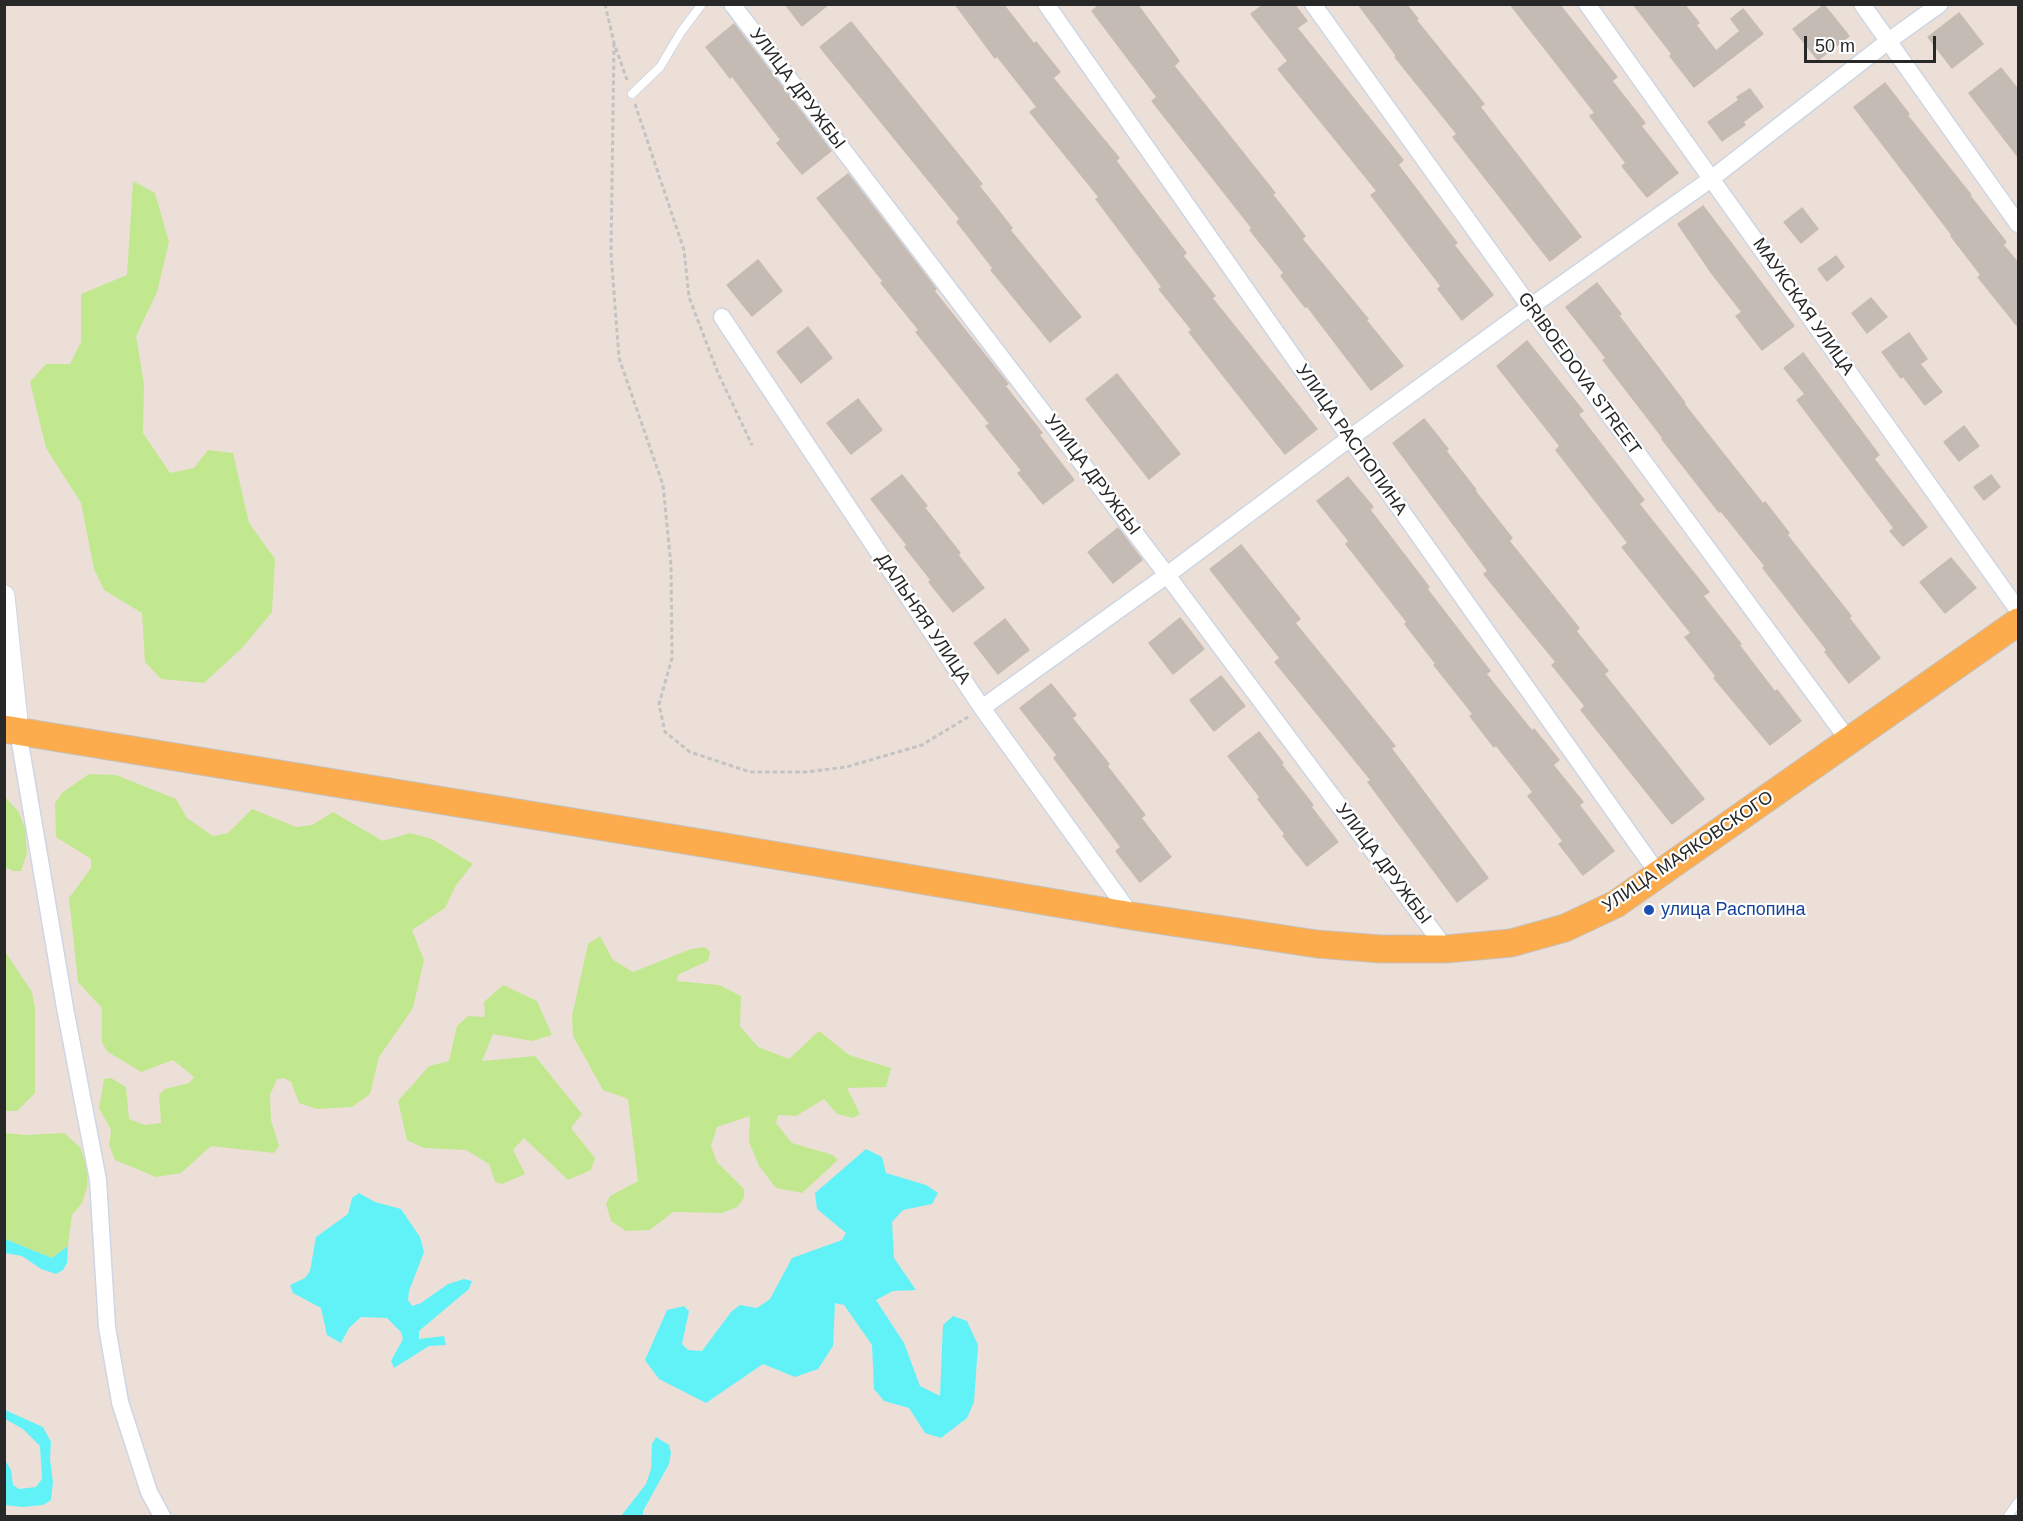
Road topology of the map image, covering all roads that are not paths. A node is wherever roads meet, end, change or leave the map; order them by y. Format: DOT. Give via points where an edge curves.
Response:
graph roads {
  1 [pos="702,4"];
  2 [pos="732,4"];
  3 [pos="1046,4"];
  4 [pos="1313,4"];
  5 [pos="1587,4"];
  6 [pos="1862,4"];
  7 [pos="1940,4"];
  8 [pos="1887,42"];
  9 [pos="632,94"];
  10 [pos="1711,179"];
  11 [pos="2019,224"];
  12 [pos="1530,307"];
  13 [pos="722,317"];
  14 [pos="1350,438"];
  15 [pos="1167,575"];
  16 [pos="4,596"];
  17 [pos="2019,610"];
  18 [pos="2019,622"];
  19 [pos="982,708"];
  20 [pos="11,730"];
  21 [pos="1848,741"];
  22 [pos="1659,875"];
  23 [pos="1132,916"];
  24 [pos="1446,949"];
  25 [pos="2019,1502"];
  26 [pos="162,1516"];
  27 [pos="2008,1516"];
  1 -- 9 [label="lane" via="660,67"];
  2 -- 15 [label="street, УЛИЦА ДРУЖБЫ"];
  3 -- 14 [label="street, УЛИЦА РАСПОПИНА"];
  4 -- 12 [label="street, GRIBOEDOVA STREET"];
  5 -- 10 [label="street, МАУКСКАЯ УЛИЦА"];
  6 -- 8 [label="street"];
  7 -- 8 [label="street"];
  8 -- 10 [label="street"];
  8 -- 11 [label="street"];
  10 -- 12 [label="street"];
  10 -- 17 [label="street, МАУКСКАЯ УЛИЦА"];
  12 -- 14 [label="street"];
  12 -- 21 [label="street, GRIBOEDOVA STREET"];
  13 -- 19 [label="street, ДАЛЬНЯЯ УЛИЦА"];
  14 -- 15 [label="street"];
  14 -- 22 [label="street, УЛИЦА РАСПОПИНА"];
  15 -- 19 [label="street"];
  15 -- 24 [label="street, УЛИЦА ДРУЖБЫ"];
  16 -- 20 [label="street"];
  18 -- 21 [label="main road, УЛИЦА МАЯКОВСКОГО"];
  19 -- 23 [label="street, ДАЛЬНЯЯ УЛИЦА"];
  20 -- 23 [label="main road, УЛИЦА МАЯКОВСКОГО"];
  20 -- 26 [label="street" via="98,1180 107,1327 120,1402 149,1492"];
  21 -- 22 [label="main road, УЛИЦА МАЯКОВСКОГО"];
  22 -- 24 [label="main road, УЛИЦА МАЯКОВСКОГО" via="1616,904 1565,928 1510,943"];
  23 -- 24 [label="main road, УЛИЦА МАЯКОВСКОГО" via="1317,944"];
  25 -- 27 [label="lane"];
}
